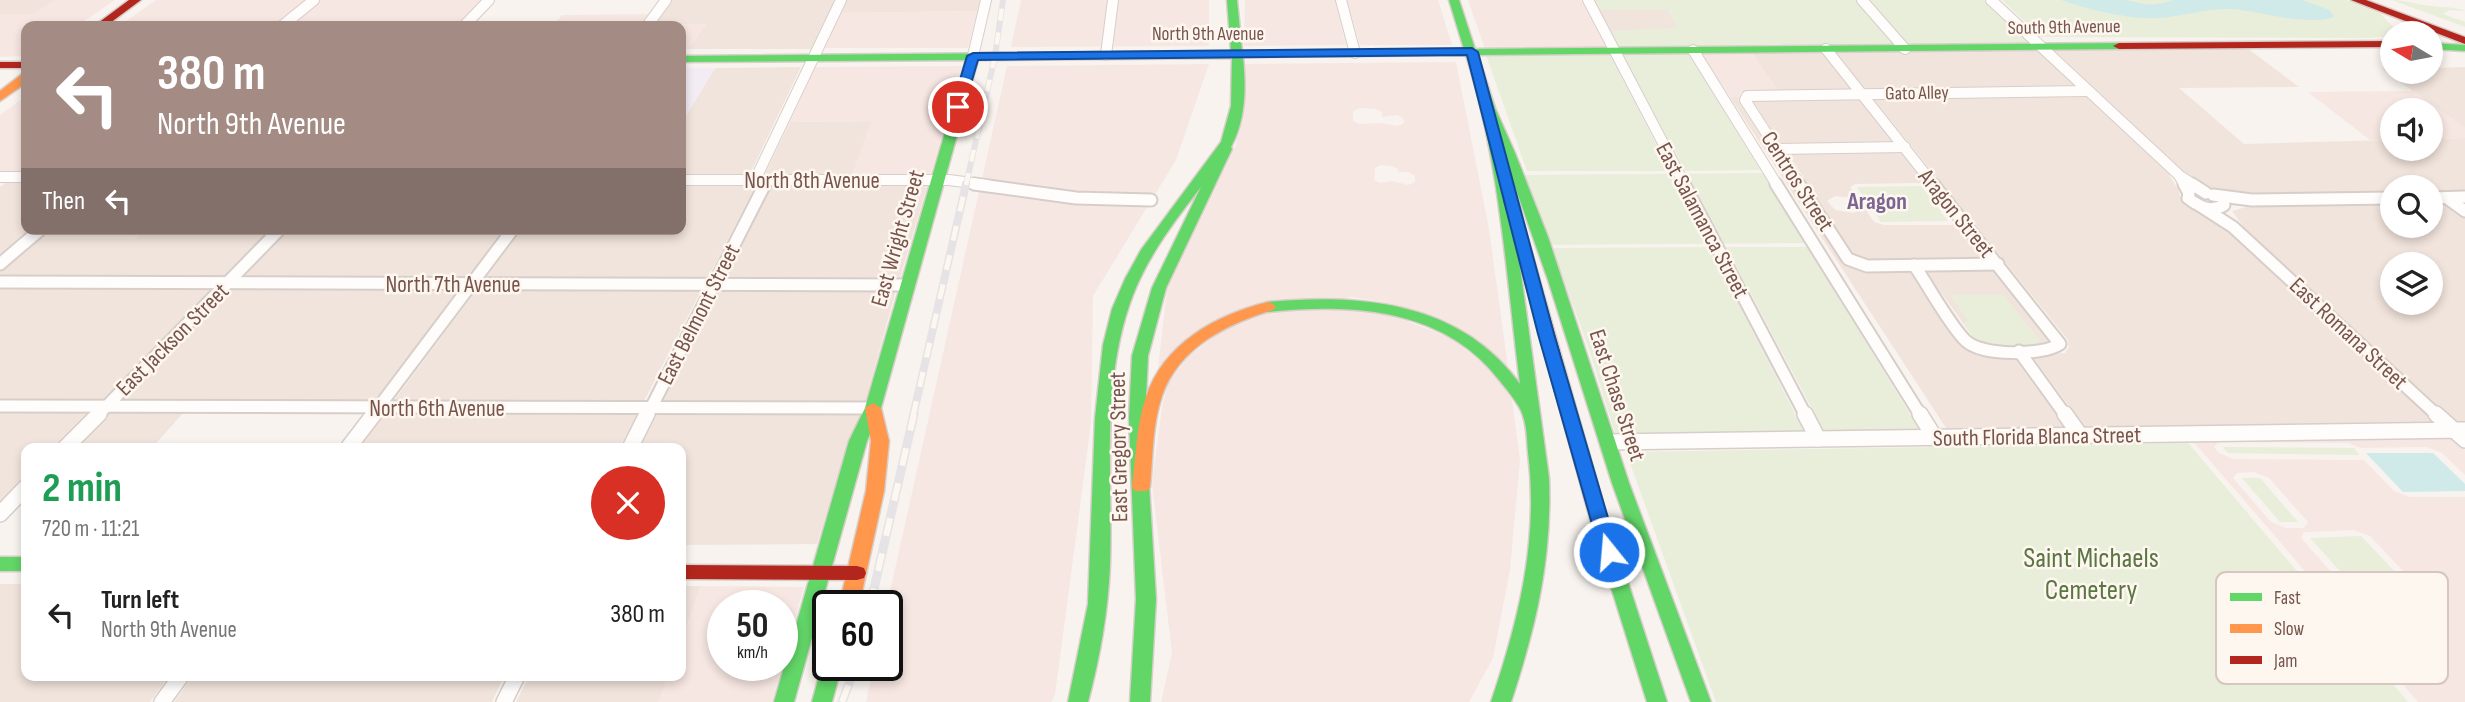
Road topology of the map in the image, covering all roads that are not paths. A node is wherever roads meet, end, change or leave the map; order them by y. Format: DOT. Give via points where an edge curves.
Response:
graph roads {
  1 [pos="136,0"];
  2 [pos="314,0"];
  3 [pos="489,0"];
  4 [pos="666,0"];
  5 [pos="841,0"];
  6 [pos="986,0"];
  7 [pos="1113,0"];
  8 [pos="1232,0"];
  9 [pos="1341,0"];
  10 [pos="1454,0"];
  11 [pos="1588,0"];
  12 [pos="1862,0"];
  13 [pos="1991,0"];
  14 [pos="2356,0"];
  15 [pos="2384,6"];
  16 [pos="106,21"];
  17 [pos="288,21"];
  18 [pos="469,21"];
  19 [pos="651,21"];
  20 [pos="2398,21"];
  21 [pos="2452,33"];
  22 [pos="2380,43"];
  23 [pos="2041,47"];
  24 [pos="2443,47"];
  25 [pos="1905,48"];
  26 [pos="2465,48"];
  27 [pos="1826,49"];
  28 [pos="1693,50"];
  29 [pos="1736,50"];
  30 [pos="1614,51"];
  31 [pos="1472,52"];
  32 [pos="1237,53"];
  33 [pos="1355,53"];
  34 [pos="1106,55"];
  35 [pos="973,56"];
  36 [pos="813,58"];
  37 [pos="686,59"];
  38 [pos="0,65"];
  39 [pos="21,65"];
  40 [pos="21,82"];
  41 [pos="2088,91"];
  42 [pos="1861,93"];
  43 [pos="1747,96"];
  44 [pos="0,97"];
  45 [pos="1488,105"];
  46 [pos="1226,147"];
  47 [pos="1905,147"];
  48 [pos="1777,149"];
  49 [pos="1498,157"];
  50 [pos="2180,176"];
  51 [pos="0,177"];
  52 [pos="21,177"];
  53 [pos="686,180"];
  54 [pos="761,180"];
  55 [pos="937,180"];
  56 [pos="2189,193"];
  57 [pos="2209,194"];
  58 [pos="2465,197"];
  59 [pos="2380,198"];
  60 [pos="2443,198"];
  61 [pos="2447,198"];
  62 [pos="1151,200"];
  63 [pos="2252,200"];
  64 [pos="2202,207"];
  65 [pos="2223,207"];
  66 [pos="2465,211"];
  67 [pos="2234,226"];
  68 [pos="34,235"];
  69 [pos="273,235"];
  70 [pos="509,235"];
  71 [pos="0,264"];
  72 [pos="1998,264"];
  73 [pos="1913,265"];
  74 [pos="0,282"];
  75 [pos="228,283"];
  76 [pos="472,284"];
  77 [pos="713,285"];
  78 [pos="906,285"];
  79 [pos="2019,351"];
  80 [pos="0,406"];
  81 [pos="105,407"];
  82 [pos="379,408"];
  83 [pos="873,408"];
  84 [pos="650,409"];
  85 [pos="1530,412"];
  86 [pos="2462,433"];
  87 [pos="2080,435"];
  88 [pos="1935,438"];
  89 [pos="1818,439"];
  90 [pos="1608,442"];
  91 [pos="70,443"];
  92 [pos="352,443"];
  93 [pos="632,443"];
  94 [pos="1141,486"];
  95 [pos="21,492"];
  96 [pos="0,514"];
  97 [pos="0,564"];
  98 [pos="21,564"];
  99 [pos="686,572"];
  100 [pos="819,573"];
  101 [pos="857,573"];
  102 [pos="853,590"];
  103 [pos="177,681"];
  104 [pos="514,681"];
  105 [pos="828,681"];
  106 [pos="162,702"];
  107 [pos="504,702"];
  108 [pos="784,702"];
  109 [pos="822,702"];
  110 [pos="1078,702"];
  111 [pos="1140,702"];
  112 [pos="1501,702"];
  113 [pos="1657,702"];
  114 [pos="1701,702"];
  1 -- 16 [label="main road"];
  2 -- 17 [label="street"];
  3 -- 18 [label="street"];
  4 -- 19 [label="street"];
  5 -- 36 [label="street, East Belmont Street"];
  6 -- 35 [label="street, East Wright Street"];
  7 -- 34 [label="street"];
  8 -- 32 [label="main road, East Gregory Street"];
  9 -- 33 [label="street"];
  10 -- 31 [label="main road, East Chase Street"];
  11 -- 30 [label="street, East Salamanca Street"];
  12 -- 25 [label="street"];
  13 -- 23 [label="street"];
  14 -- 15 [label="main road"];
  15 -- 20 [label="main road"];
  15 -- 21 [label="main road"];
  22 -- 23 [label="main road, South 9th Avenue"];
  23 -- 25 [label="main road, South 9th Avenue"];
  23 -- 41 [label="street"];
  24 -- 26 [label="main road"];
  25 -- 27 [label="main road, South 9th Avenue"];
  27 -- 29 [label="main road, South 9th Avenue"];
  27 -- 42 [label="street, Aragon Street"];
  28 -- 29 [label="main road, North 9th Avenue"];
  28 -- 30 [label="main road, North 9th Avenue"];
  28 -- 88 [label="street"];
  30 -- 31 [label="main road, North 9th Avenue"];
  30 -- 89 [label="street, East Salamanca Street"];
  31 -- 33 [label="main road, North 9th Avenue"];
  31 -- 45 [label="main road, East Chase Street"];
  32 -- 33 [label="main road, North 9th Avenue"];
  32 -- 34 [label="main road, North 9th Avenue"];
  32 -- 46 [label="main road, East Gregory Street" via="1238,100"];
  34 -- 35 [label="main road, North 9th Avenue"];
  35 -- 36 [label="main road, North 9th Avenue"];
  35 -- 55 [label="main road, East Wright Street"];
  36 -- 37 [label="main road, North 9th Avenue"];
  36 -- 54 [label="street, East Belmont Street"];
  38 -- 39 [label="main road"];
  40 -- 44 [label="main road"];
  41 -- 42 [label="street, Gato Alley"];
  41 -- 50 [label="street"];
  42 -- 43 [label="street, Gato Alley"];
  42 -- 47 [label="street, Aragon Street"];
  43 -- 48 [label="street, Centros Street" via="1745,100"];
  45 -- 49 [label="main road, East Chase Street"];
  45 -- 90 [label="main road, East Chase Street" via="1520,175"];
  46 -- 94 [label="main road, East Gregory Street" via="1159,288 1143,337 1137,394"];
  46 -- 110 [label="main road" via="1150,248 1116,324 1106,366 1103,415 1100,601 1093,653"];
  47 -- 48 [label="street"];
  47 -- 72 [label="street, Aragon Street"];
  48 -- 73 [label="street, Centros Street" via="1848,258 1867,266"];
  49 -- 85 [label="main road"];
  49 -- 113 [label="main road, East Chase Street" via="1622,597"];
  50 -- 56 [label="street"];
  50 -- 57 [label="street"];
  51 -- 52 [label="street"];
  53 -- 54 [label="street, North 8th Avenue"];
  54 -- 55 [label="street, North 8th Avenue"];
  54 -- 77 [label="street, East Belmont Street"];
  55 -- 62 [label="street, North 8th Avenue" via="1076,198"];
  55 -- 78 [label="main road, East Wright Street"];
  56 -- 57 [label="street"];
  56 -- 64 [label="street, East Romana Street" via="2189,200"];
  57 -- 63 [label="street"];
  57 -- 65 [label="street, East Romana Street"];
  58 -- 61 [label="street"];
  59 -- 63 [label="street"];
  60 -- 61 [label="street"];
  61 -- 66 [label="street"];
  63 -- 65 [label="street"];
  64 -- 65 [label="street"];
  64 -- 67 [label="street, East Romana Street"];
  65 -- 67 [label="street, East Romana Street"];
  67 -- 86 [label="street, East Romana Street"];
  68 -- 71 [label="street"];
  69 -- 75 [label="street, East Jackson Street"];
  70 -- 76 [label="street"];
  72 -- 73 [label="street"];
  72 -- 79 [label="street, Aragon Street" via="2059,340 2057,348 2050,351"];
  73 -- 79 [label="street" via="1968,342 1988,351"];
  74 -- 75 [label="street, North 7th Avenue"];
  75 -- 76 [label="street, North 7th Avenue"];
  75 -- 81 [label="street, East Jackson Street"];
  76 -- 77 [label="street, North 7th Avenue"];
  76 -- 82 [label="street"];
  77 -- 78 [label="street, North 7th Avenue"];
  77 -- 84 [label="street, East Belmont Street"];
  78 -- 83 [label="main road, East Wright Street"];
  79 -- 87 [label="street"];
  80 -- 81 [label="street, North 6th Avenue"];
  81 -- 82 [label="street, North 6th Avenue"];
  81 -- 91 [label="street, East Jackson Street"];
  82 -- 84 [label="street, North 6th Avenue"];
  82 -- 92 [label="street"];
  83 -- 84 [label="street, North 6th Avenue"];
  83 -- 100 [label="main road, East Wright Street" via="858,441"];
  83 -- 101 [label="main road, East Wright Street" via="880,442 875,491"];
  84 -- 93 [label="street, East Belmont Street"];
  85 -- 94 [label="main road" via="1486,355 1443,327 1366,303 1285,304 1239,316 1212,329 1171,363 1155,394"];
  85 -- 112 [label="main road" via="1540,478 1540,549 1526,629"];
  86 -- 87 [label="street, South Florida Blanca Street"];
  87 -- 88 [label="street, South Florida Blanca Street"];
  88 -- 89 [label="street, South Florida Blanca Street"];
  89 -- 90 [label="street, South Florida Blanca Street"];
  90 -- 114 [label="main road, East Chase Street"];
  94 -- 111 [label="main road, East Gregory Street" via="1146,599"];
  95 -- 96 [label="street"];
  97 -- 98 [label="main road"];
  99 -- 100 [label="main road"];
  100 -- 101 [label="main road"];
  100 -- 108 [label="main road, East Wright Street"];
  101 -- 102 [label="main road, East Wright Street"];
  103 -- 106 [label="street"];
  104 -- 107 [label="street"];
  105 -- 109 [label="main road"];
}
